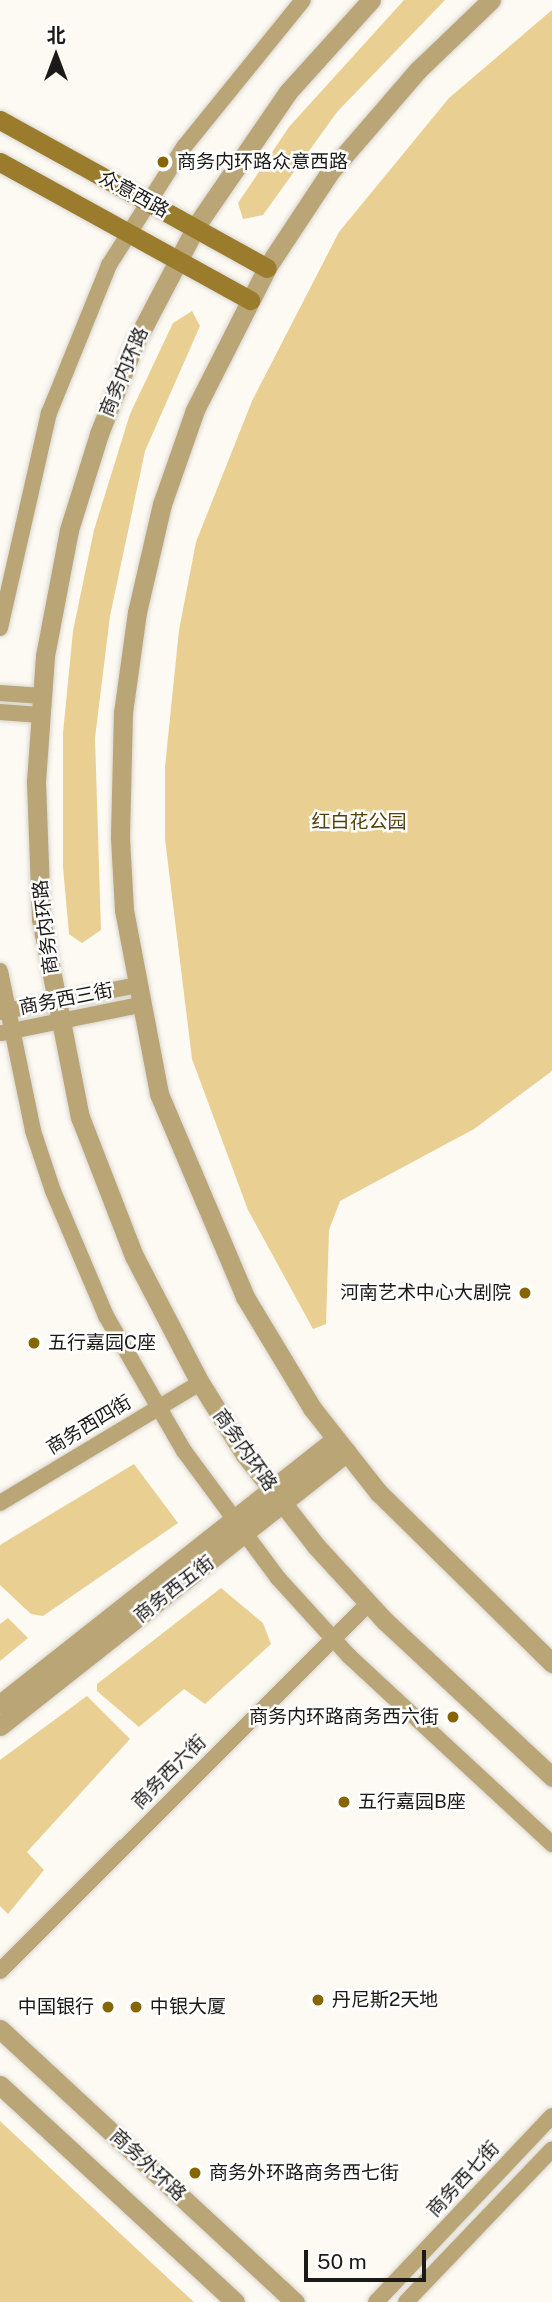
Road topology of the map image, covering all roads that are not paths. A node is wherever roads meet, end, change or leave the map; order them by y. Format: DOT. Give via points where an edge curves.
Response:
graph roads {
  1 [pos="303,0"];
  2 [pos="371,0"];
  3 [pos="491,0"];
  4 [pos="0,120"];
  5 [pos="0,162"];
  6 [pos="146,201"];
  7 [pos="195,228"];
  8 [pos="128,233"];
  9 [pos="177,260"];
  10 [pos="267,268"];
  11 [pos="250,300"];
  12 [pos="0,628"];
  13 [pos="0,693"];
  14 [pos="41,706"];
  15 [pos="0,712"];
  16 [pos="0,971"];
  17 [pos="137,985"];
  18 [pos="56,1001"];
  19 [pos="140,1005"];
  20 [pos="4,1011"];
  21 [pos="59,1021"];
  22 [pos="5,1032"];
  23 [pos="200,1383"];
  24 [pos="158,1409"];
  25 [pos="342,1445"];
  26 [pos="277,1496"];
  27 [pos="0,1503"];
  28 [pos="238,1527"];
  29 [pos="369,1603"];
  30 [pos="334,1639"];
  31 [pos="552,1664"];
  32 [pos="0,1704"];
  33 [pos="0,1726"];
  34 [pos="552,1777"];
  35 [pos="552,1844"];
  36 [pos="0,1971"];
  37 [pos="0,2029"];
  38 [pos="0,2085"];
  39 [pos="552,2116"];
  40 [pos="552,2150"];
  41 [pos="235,2302"];
  42 [pos="295,2302"];
  43 [pos="376,2302"];
  44 [pos="406,2302"];
  1 -- 6 [label="street"];
  2 -- 7 [label="street, 商务内环路" via="272,113"];
  3 -- 10 [label="street" via="352,144"];
  4 -- 6 [label="main road, 众意西路"];
  5 -- 8 [label="main road, 众意西路"];
  6 -- 7 [label="main road, 众意西路"];
  6 -- 8 [label="street"];
  7 -- 9 [label="street, 商务内环路"];
  7 -- 10 [label="main road, 众意西路"];
  8 -- 9 [label="main road, 众意西路"];
  8 -- 12 [label="street" via="81,324 49,413"];
  9 -- 11 [label="main road, 众意西路"];
  9 -- 14 [label="street, 商务内环路" via="118,379 83,480 55,597"];
  10 -- 11 [label="street"];
  11 -- 17 [label="street" via="177,460 149,549 127,666 120,838"];
  13 -- 14 [label="street"];
  14 -- 15 [label="street"];
  14 -- 18 [label="street, 商务内环路" via="40,892"];
  16 -- 20 [label="street"];
  17 -- 18 [label="street, 商务西三街"];
  17 -- 19 [label="street"];
  18 -- 20 [label="street, 商务西三街"];
  18 -- 21 [label="street, 商务内环路"];
  19 -- 21 [label="street, 商务西三街"];
  19 -- 25 [label="street" via="159,1094 209,1223 264,1329"];
  20 -- 22 [label="street"];
  21 -- 22 [label="street, 商务西三街"];
  21 -- 23 [label="street, 商务内环路" via="100,1174 151,1294"];
  22 -- 24 [label="street" via="53,1191 102,1306"];
  23 -- 24 [label="street, 商务西四街"];
  23 -- 26 [label="street, 商务内环路"];
  24 -- 27 [label="street, 商务西四街"];
  24 -- 28 [label="street"];
  25 -- 26 [label="street, 商务西五街"];
  25 -- 31 [label="street" via="443,1563"];
  26 -- 28 [label="street, 商务西五街"];
  26 -- 29 [label="street, 商务内环路"];
  28 -- 30 [label="street"];
  28 -- 32 [label="street, 商务西五街"];
  28 -- 33 [label="street, 商务西五街"];
  29 -- 30 [label="street, 商务西六街"];
  29 -- 34 [label="street, 商务内环路"];
  30 -- 35 [label="street"];
  30 -- 36 [label="street, 商务西六街"];
  37 -- 42 [label="street, 商务外环路"];
  38 -- 41 [label="street"];
  39 -- 43 [label="street, 商务西七街"];
  40 -- 44 [label="street"];
}
